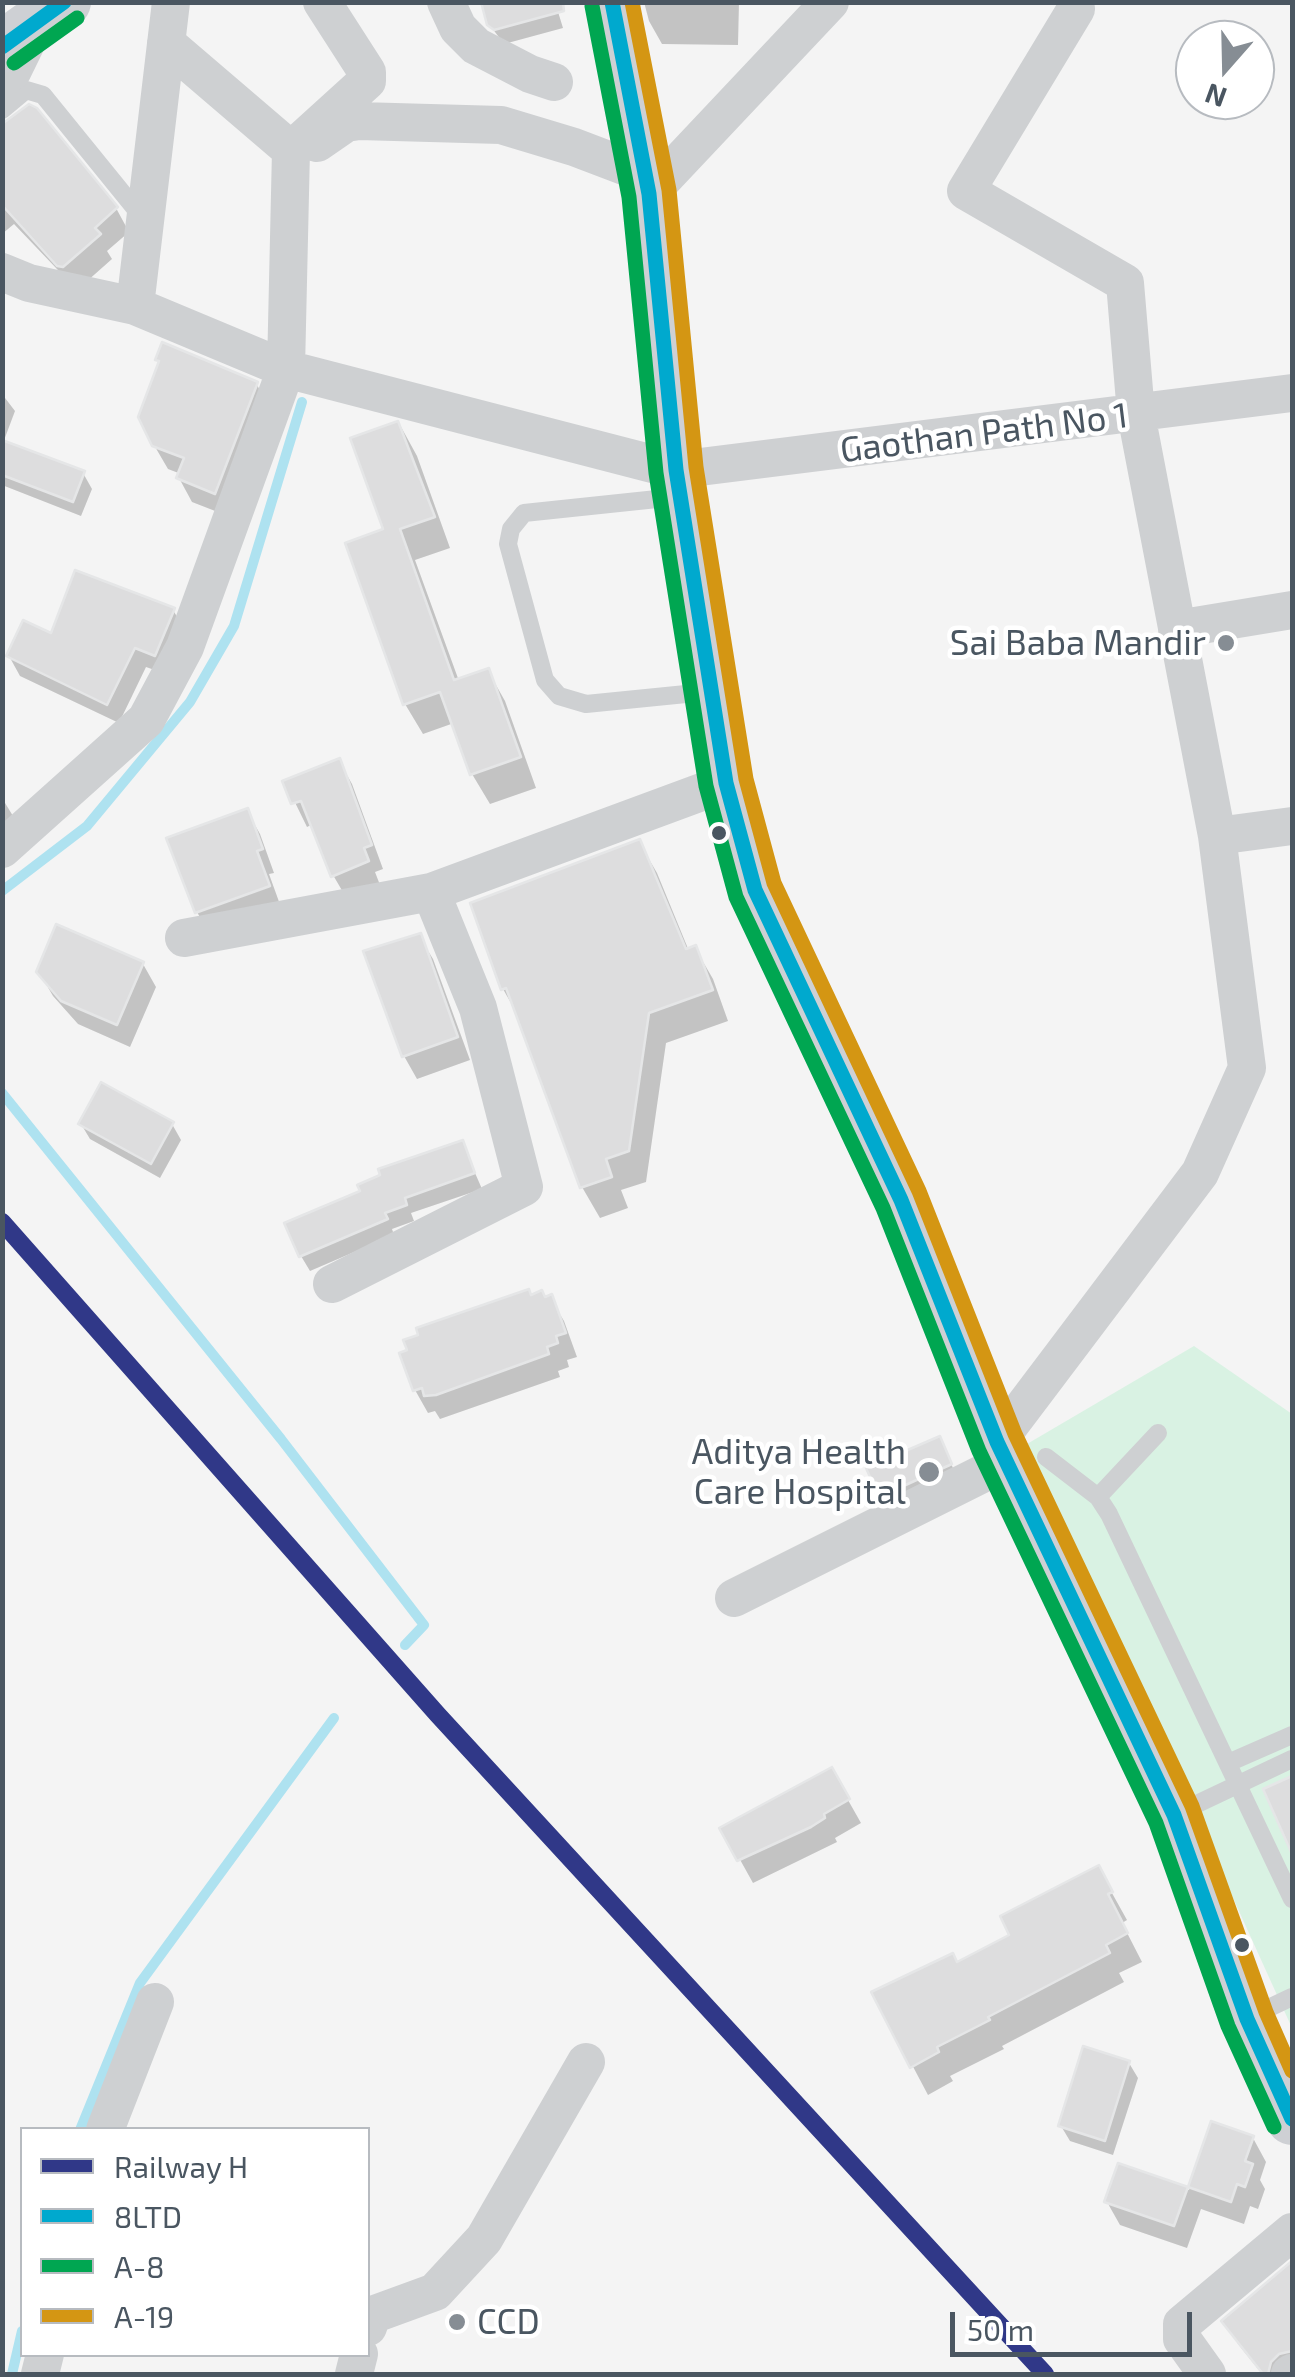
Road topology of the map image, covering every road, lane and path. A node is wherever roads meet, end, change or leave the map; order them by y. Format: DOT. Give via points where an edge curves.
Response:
graph roads {
  1 [pos="171,2"];
  2 [pos="322,2"];
  3 [pos="446,2"];
  4 [pos="612,2"];
  5 [pos="830,2"];
  6 [pos="1075,2"];
  7 [pos="34,26"];
  8 [pos="166,42"];
  9 [pos="2,79"];
  10 [pos="554,82"];
  11 [pos="2,110"];
  12 [pos="292,150"];
  13 [pos="647,184"];
  14 [pos="145,221"];
  15 [pos="2,272"];
  16 [pos="134,306"];
  17 [pos="296,371"];
  18 [pos="1292,394"];
  19 [pos="1136,414"];
  20 [pos="678,483"];
  21 [pos="1292,610"];
  22 [pos="1177,629"];
  23 [pos="711,691"];
  24 [pos="726,783"];
  25 [pos="1292,826"];
  26 [pos="1217,836"];
  27 [pos="2,849"];
  28 [pos="431,892"];
  29 [pos="184,938"];
  30 [pos="332,1284"];
  31 [pos="1158,1434"];
  32 [pos="1017,1453"];
  33 [pos="1098,1497"];
  34 [pos="734,1598"];
  35 [pos="1292,1735"];
  36 [pos="1292,1759"];
  37 [pos="1228,1763"];
  38 [pos="1240,1784"];
  39 [pos="1174,1815"];
  40 [pos="1292,1899"];
  41 [pos="155,2002"];
  42 [pos="1270,2008"];
  43 [pos="586,2062"];
  44 [pos="1292,2119"];
  45 [pos="106,2127"];
  46 [pos="1292,2232"];
  47 [pos="370,2321"];
  48 [pos="1207,2374"];
  1 -- 8 [label="street"];
  2 -- 12 [label="street" via="367,81"];
  3 -- 10 [label="street" via="476,46"];
  4 -- 13 [label="main road"];
  5 -- 13 [label="street"];
  6 -- 19 [label="street" via="966,192 1126,284"];
  7 -- 9 [label="street"];
  8 -- 12 [label="street"];
  8 -- 14 [label="street"];
  11 -- 14 [label="lane" via="26,90 43,94"];
  12 -- 17 [label="street"];
  13 -- 17 [label="street" via="574,147 501,125 346,123 307,158"];
  13 -- 20 [label="main road"];
  14 -- 16 [label="street"];
  15 -- 16 [label="street"];
  16 -- 17 [label="street"];
  17 -- 20 [label="street" via="401,387"];
  17 -- 27 [label="street" via="185,646 146,720"];
  18 -- 19 [label="street, Gaothan Path No 1"];
  19 -- 20 [label="street, Gaothan Path No 1"];
  19 -- 22 [label="street"];
  20 -- 23 [label="main road"];
  20 -- 23 [label="lane" via="524,513 508,544 545,680 559,696 586,704"];
  21 -- 22 [label="street"];
  22 -- 26 [label="street"];
  23 -- 24 [label="main road"];
  24 -- 28 [label="street"];
  24 -- 32 [label="main road" via="755,890"];
  25 -- 26 [label="street"];
  26 -- 32 [label="street" via="1247,1068 1200,1173"];
  28 -- 29 [label="street"];
  28 -- 30 [label="street" via="478,1008 524,1187"];
  31 -- 33 [label="lane"];
  32 -- 33 [label="lane"];
  32 -- 34 [label="street"];
  32 -- 39 [label="main road"];
  33 -- 37 [label="lane"];
  35 -- 37 [label="lane"];
  36 -- 38 [label="lane"];
  37 -- 38 [label="lane"];
  38 -- 39 [label="lane"];
  38 -- 40 [label="lane"];
  39 -- 42 [label="main road"];
  41 -- 45 [label="street"];
  42 -- 44 [label="main road"];
  43 -- 47 [label="street" via="484,2239 435,2292"];
  46 -- 48 [label="street" via="1182,2324 1182,2339"];
}
